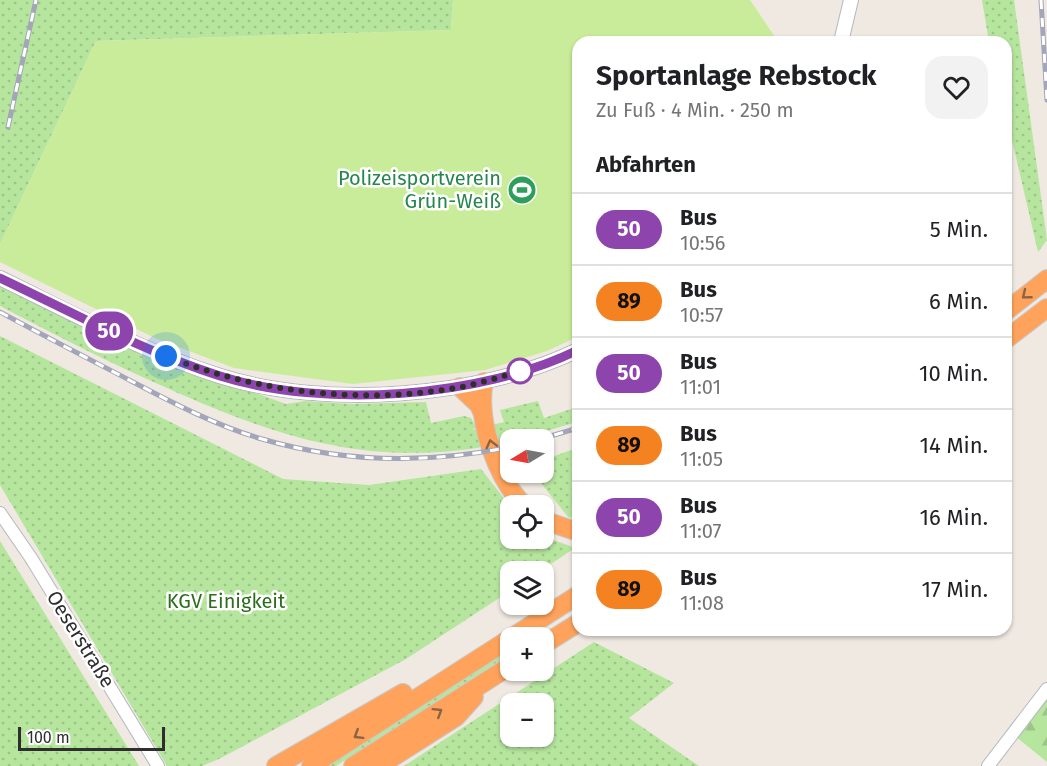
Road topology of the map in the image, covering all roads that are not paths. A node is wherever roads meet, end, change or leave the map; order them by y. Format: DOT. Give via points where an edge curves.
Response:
graph roads {
  1 [pos="851,0"];
  2 [pos="842,36"];
  3 [pos="0,278"];
  4 [pos="1047,279"];
  5 [pos="1012,306"];
  6 [pos="1047,308"];
  7 [pos="1012,335"];
  8 [pos="572,353"];
  9 [pos="484,382"];
  10 [pos="460,387"];
  11 [pos="484,415"];
  12 [pos="514,495"];
  13 [pos="0,513"];
  14 [pos="554,524"];
  15 [pos="572,530"];
  16 [pos="572,599"];
  17 [pos="531,624"];
  18 [pos="572,627"];
  19 [pos="554,638"];
  20 [pos="500,673"];
  21 [pos="491,679"];
  22 [pos="1047,688"];
  23 [pos="158,766"];
  24 [pos="276,766"];
  25 [pos="311,766"];
  26 [pos="353,766"];
  27 [pos="379,766"];
  28 [pos="988,766"];
  1 -- 2 [label="main road"];
  3 -- 10 [label="main road" via="145,347 221,377 254,385 341,394"];
  4 -- 5 [label="highway, one-way"];
  6 -- 7 [label="highway"];
  8 -- 9 [label="main road"];
  9 -- 10 [label="main road"];
  9 -- 11 [label="highway"];
  10 -- 11 [label="highway"];
  12 -- 11 [label="highway, one-way" via="497,466"];
  13 -- 23 [label="street, Oeserstraße"];
  14 -- 15 [label="highway"];
  16 -- 17 [label="highway"];
  17 -- 24 [label="highway"];
  17 -- 25 [label="highway, one-way"];
  18 -- 19 [label="highway"];
  20 -- 21 [label="highway"];
  26 -- 21 [label="highway, one-way"];
  21 -- 27 [label="highway" via="456,717"];
  22 -- 28 [label="street"];
}
